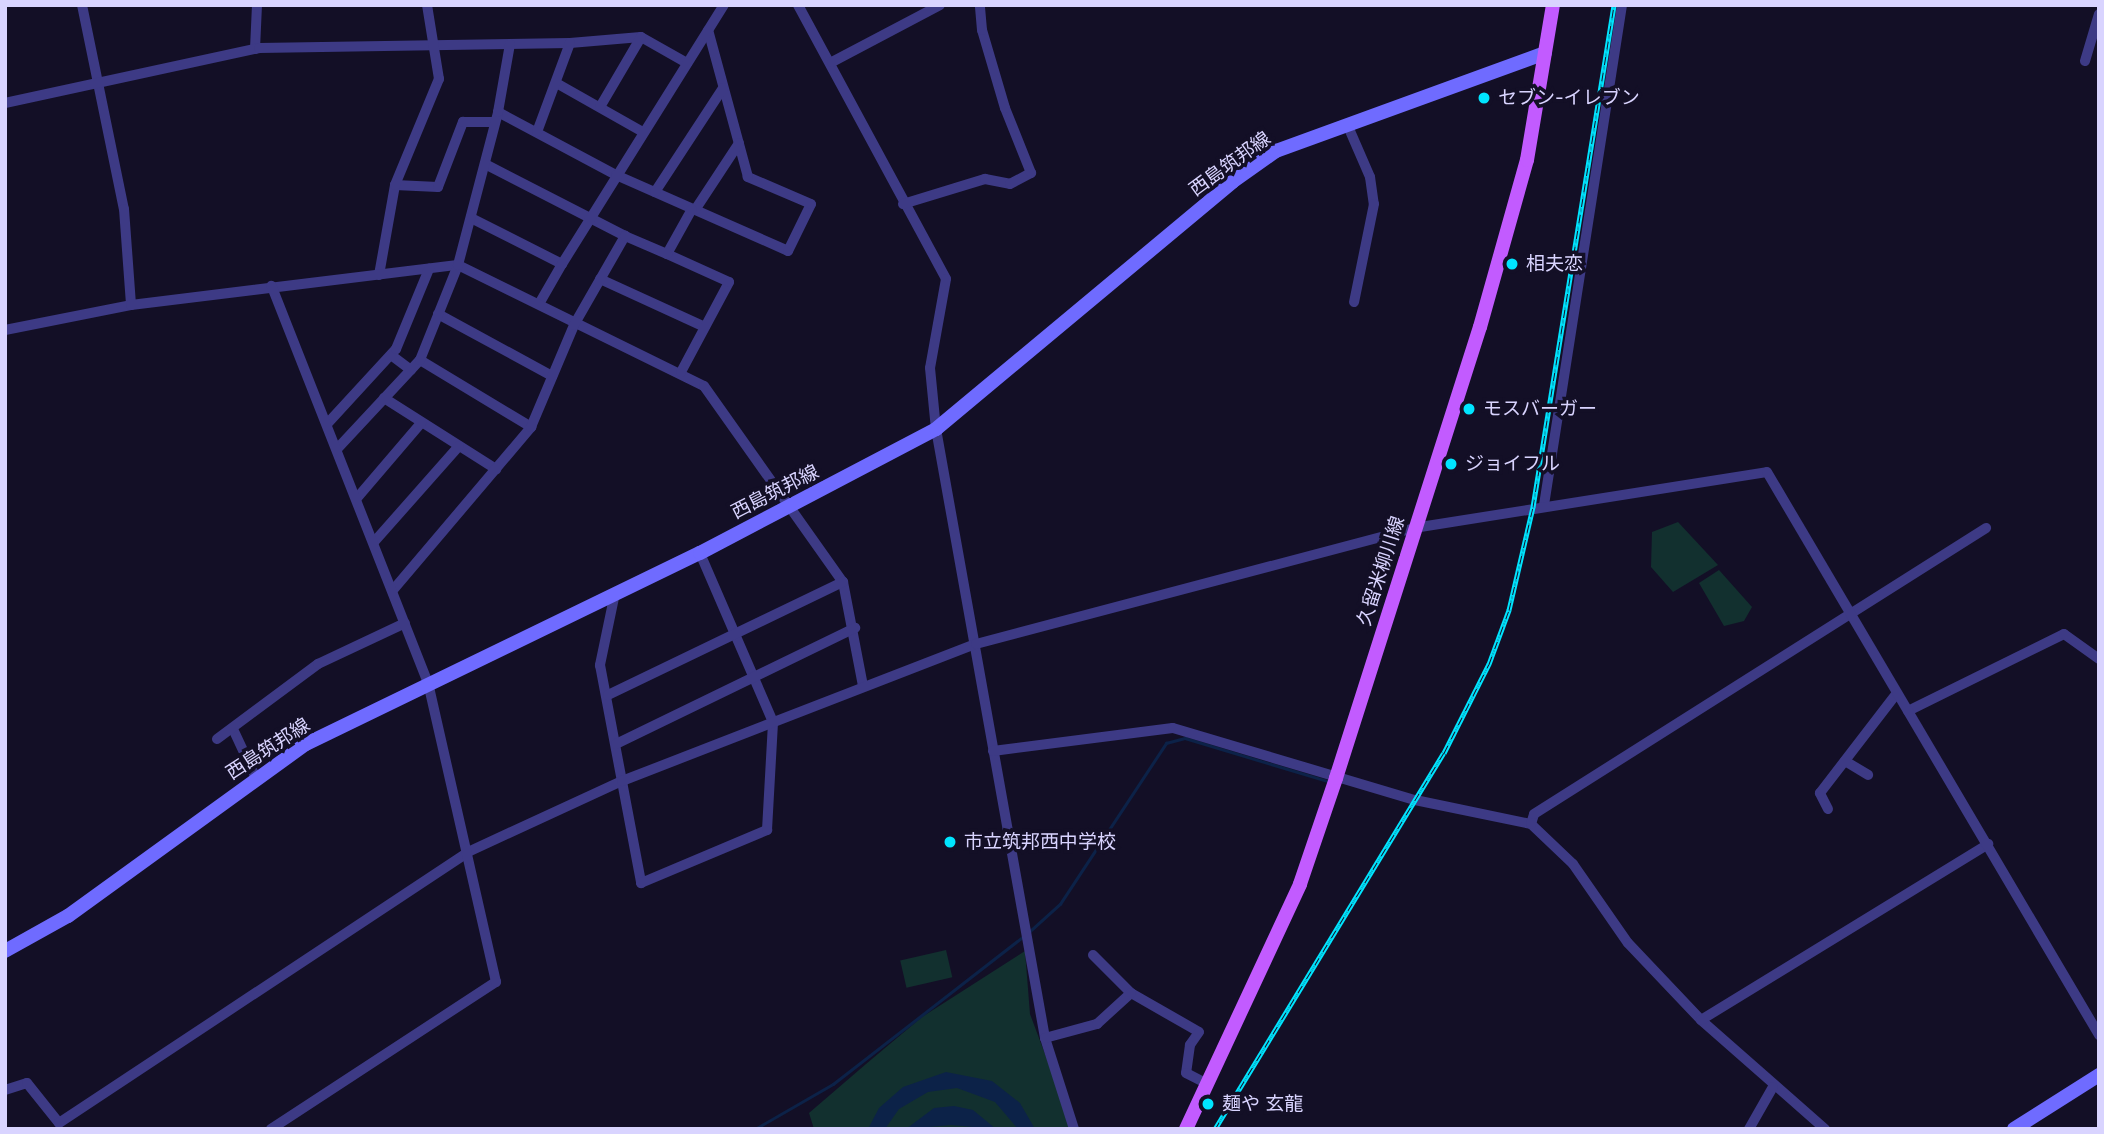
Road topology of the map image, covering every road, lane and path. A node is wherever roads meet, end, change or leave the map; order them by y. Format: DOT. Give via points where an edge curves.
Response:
graph roads {
  1 [pos="82,5"];
  2 [pos="257,5"];
  3 [pos="427,5"];
  4 [pos="724,5"];
  5 [pos="798,5"];
  6 [pos="940,5"];
  7 [pos="980,5"];
  8 [pos="1553,5"];
  9 [pos="1622,5"];
  10 [pos="2099,15"];
  11 [pos="708,30"];
  12 [pos="641,37"];
  13 [pos="570,43"];
  14 [pos="510,44"];
  15 [pos="435,45"];
  16 [pos="255,49"];
  17 [pos="1545,53"];
  18 [pos="2085,61"];
  19 [pos="832,62"];
  20 [pos="687,63"];
  21 [pos="96,82"];
  22 [pos="558,84"];
  23 [pos="723,88"];
  24 [pos="5,103"];
  25 [pos="600,107"];
  26 [pos="496,117"];
  27 [pos="1347,124"];
  28 [pos="537,132"];
  29 [pos="643,132"];
  30 [pos="739,144"];
  31 [pos="485,164"];
  32 [pos="616,175"];
  33 [pos="395,185"];
  34 [pos="655,192"];
  35 [pos="904,204"];
  36 [pos="694,209"];
  37 [pos="590,217"];
  38 [pos="471,218"];
  39 [pos="625,236"];
  40 [pos="667,254"];
  41 [pos="562,264"];
  42 [pos="457,265"];
  43 [pos="429,269"];
  44 [pos="379,275"];
  45 [pos="600,279"];
  46 [pos="272,286"];
  47 [pos="1354,302"];
  48 [pos="539,304"];
  49 [pos="131,305"];
  50 [pos="438,314"];
  51 [pos="574,325"];
  52 [pos="705,327"];
  53 [pos="5,330"];
  54 [pos="391,355"];
  55 [pos="420,360"];
  56 [pos="411,370"];
  57 [pos="681,372"];
  58 [pos="552,376"];
  59 [pos="384,398"];
  60 [pos="421,423"];
  61 [pos="327,424"];
  62 [pos="531,427"];
  63 [pos="936,429"];
  64 [pos="459,446"];
  65 [pos="337,449"];
  66 [pos="496,469"];
  67 [pos="356,498"];
  68 [pos="1544,505"];
  69 [pos="790,506"];
  70 [pos="1414,528"];
  71 [pos="1986,528"];
  72 [pos="374,542"];
  73 [pos="700,553"];
  74 [pos="843,582"];
  75 [pos="393,590"];
  76 [pos="615,593"];
  77 [pos="1850,614"];
  78 [pos="405,623"];
  79 [pos="855,628"];
  80 [pos="734,635"];
  81 [pos="976,644"];
  82 [pos="2099,660"];
  83 [pos="753,680"];
  84 [pos="428,683"];
  85 [pos="863,686"];
  86 [pos="1897,693"];
  87 [pos="608,695"];
  88 [pos="1908,711"];
  89 [pos="773,722"];
  90 [pos="233,729"];
  91 [pos="218,738"];
  92 [pos="616,744"];
  93 [pos="993,751"];
  94 [pos="1845,761"];
  95 [pos="1868,775"];
  96 [pos="255,776"];
  97 [pos="1336,778"];
  98 [pos="622,781"];
  99 [pos="1828,809"];
  100 [pos="1531,824"];
  101 [pos="1988,844"];
  102 [pos="468,852"];
  103 [pos="5,951"];
  104 [pos="1093,955"];
  105 [pos="1131,993"];
  106 [pos="1701,1020"];
  107 [pos="2099,1035"];
  108 [pos="1045,1038"];
  109 [pos="2099,1075"];
  110 [pos="1208,1084"];
  111 [pos="1773,1087"];
  112 [pos="5,1090"];
  113 [pos="271,1129"];
  114 [pos="1074,1129"];
  115 [pos="1186,1129"];
  116 [pos="1749,1129"];
  117 [pos="1825,1129"];
  118 [pos="2014,1129"];
  1 -- 21 [label="street"];
  2 -- 16 [label="street"];
  3 -- 15 [label="street"];
  4 -- 11 [label="street"];
  5 -- 19 [label="street"];
  6 -- 19 [label="street"];
  7 -- 35 [label="street" via="982,30 1005,108 1031,173 1010,184 985,179"];
  8 -- 17 [label="main road, 久留米柳川線"];
  9 -- 68 [label="street"];
  10 -- 18 [label="street"];
  11 -- 20 [label="street"];
  11 -- 23 [label="street"];
  12 -- 13 [label="street"];
  12 -- 20 [label="street"];
  12 -- 25 [label="street"];
  13 -- 14 [label="street"];
  13 -- 22 [label="street"];
  14 -- 15 [label="street"];
  14 -- 26 [label="street"];
  15 -- 16 [label="street"];
  15 -- 33 [label="street" via="439,79"];
  16 -- 21 [label="street"];
  17 -- 27 [label="main road, 西島筑邦線"];
  17 -- 70 [label="main road, 久留米柳川線" via="1527,160 1480,327"];
  19 -- 35 [label="street"];
  20 -- 29 [label="street"];
  21 -- 24 [label="street"];
  21 -- 49 [label="street" via="124,209"];
  22 -- 25 [label="street"];
  22 -- 28 [label="street"];
  23 -- 30 [label="street"];
  23 -- 34 [label="street"];
  25 -- 29 [label="street"];
  26 -- 28 [label="street"];
  26 -- 31 [label="street"];
  26 -- 33 [label="street" via="463,122 438,187"];
  27 -- 47 [label="street" via="1370,177 1374,204"];
  27 -- 63 [label="main road, 西島筑邦線" via="1276,151 1235,180"];
  28 -- 32 [label="street"];
  29 -- 32 [label="street"];
  30 -- 36 [label="street"];
  30 -- 36 [label="street" via="748,177 811,204 788,251"];
  31 -- 37 [label="street"];
  31 -- 38 [label="street"];
  32 -- 34 [label="street"];
  32 -- 37 [label="street"];
  33 -- 44 [label="street"];
  34 -- 36 [label="street"];
  35 -- 63 [label="street" via="946,279 930,368"];
  36 -- 40 [label="street"];
  37 -- 39 [label="street"];
  37 -- 41 [label="street"];
  38 -- 41 [label="street"];
  38 -- 42 [label="street"];
  39 -- 40 [label="street"];
  39 -- 45 [label="street"];
  40 -- 52 [label="street" via="729,282"];
  41 -- 48 [label="street"];
  42 -- 43 [label="street"];
  42 -- 48 [label="street"];
  42 -- 50 [label="street"];
  43 -- 44 [label="street"];
  43 -- 54 [label="street"];
  44 -- 46 [label="street"];
  45 -- 51 [label="street"];
  45 -- 52 [label="street"];
  46 -- 49 [label="street"];
  46 -- 61 [label="street"];
  48 -- 51 [label="street"];
  49 -- 53 [label="street"];
  50 -- 55 [label="street"];
  50 -- 58 [label="street"];
  51 -- 57 [label="street"];
  51 -- 58 [label="street"];
  52 -- 57 [label="street"];
  54 -- 56 [label="street"];
  54 -- 61 [label="street"];
  55 -- 56 [label="street"];
  55 -- 62 [label="street"];
  56 -- 59 [label="street"];
  57 -- 69 [label="street" via="704,386"];
  58 -- 62 [label="street"];
  59 -- 60 [label="street"];
  59 -- 65 [label="street"];
  60 -- 64 [label="street"];
  60 -- 67 [label="street"];
  61 -- 65 [label="street"];
  62 -- 66 [label="street"];
  63 -- 69 [label="main road, 西島筑邦線"];
  63 -- 81 [label="street"];
  64 -- 66 [label="street"];
  64 -- 72 [label="street"];
  65 -- 67 [label="street"];
  66 -- 75 [label="street"];
  67 -- 72 [label="street"];
  68 -- 70 [label="street"];
  68 -- 77 [label="street" via="1767,472"];
  69 -- 73 [label="main road, 西島筑邦線"];
  69 -- 74 [label="street"];
  70 -- 81 [label="street"];
  70 -- 97 [label="main road, 久留米柳川線"];
  71 -- 77 [label="street"];
  72 -- 75 [label="street"];
  73 -- 76 [label="main road, 西島筑邦線"];
  73 -- 80 [label="street"];
  74 -- 79 [label="street"];
  74 -- 80 [label="street"];
  75 -- 78 [label="street"];
  76 -- 84 [label="main road, 西島筑邦線"];
  76 -- 87 [label="street" via="600,666"];
  77 -- 86 [label="street"];
  77 -- 100 [label="street" via="1534,814"];
  78 -- 84 [label="street"];
  78 -- 90 [label="street" via="318,663"];
  79 -- 83 [label="street"];
  79 -- 85 [label="street"];
  80 -- 83 [label="street"];
  80 -- 87 [label="street"];
  81 -- 85 [label="street"];
  81 -- 93 [label="street"];
  82 -- 88 [label="street" via="2064,634"];
  83 -- 89 [label="street"];
  83 -- 92 [label="street"];
  84 -- 96 [label="main road, 西島筑邦線" via="306,744"];
  84 -- 102 [label="street"];
  85 -- 89 [label="street"];
  86 -- 88 [label="street"];
  86 -- 94 [label="street"];
  87 -- 92 [label="street"];
  88 -- 101 [label="street"];
  89 -- 98 [label="street"];
  89 -- 98 [label="street" via="767,830 641,883"];
  90 -- 91 [label="street"];
  90 -- 96 [label="street"];
  92 -- 98 [label="street"];
  93 -- 97 [label="street" via="1173,728"];
  93 -- 108 [label="street"];
  94 -- 95 [label="street"];
  94 -- 99 [label="street" via="1820,793"];
  96 -- 103 [label="main road, 西島筑邦線" via="130,873"];
  97 -- 100 [label="street"];
  97 -- 110 [label="main road, 久留米柳川線" via="1300,884"];
  98 -- 102 [label="street"];
  100 -- 106 [label="street" via="1573,864 1628,943"];
  101 -- 106 [label="street"];
  101 -- 107 [label="street"];
  102 -- 112 [label="street" via="59,1123 27,1083"];
  102 -- 113 [label="street" via="495,982"];
  104 -- 105 [label="street"];
  105 -- 108 [label="street" via="1097,1024"];
  105 -- 110 [label="street" via="1199,1032 1190,1045 1186,1073"];
  106 -- 111 [label="street"];
  108 -- 114 [label="street"];
  109 -- 118 [label="main road"];
  110 -- 115 [label="main road, 久留米柳川線"];
  111 -- 116 [label="street"];
  111 -- 117 [label="street"];
}
